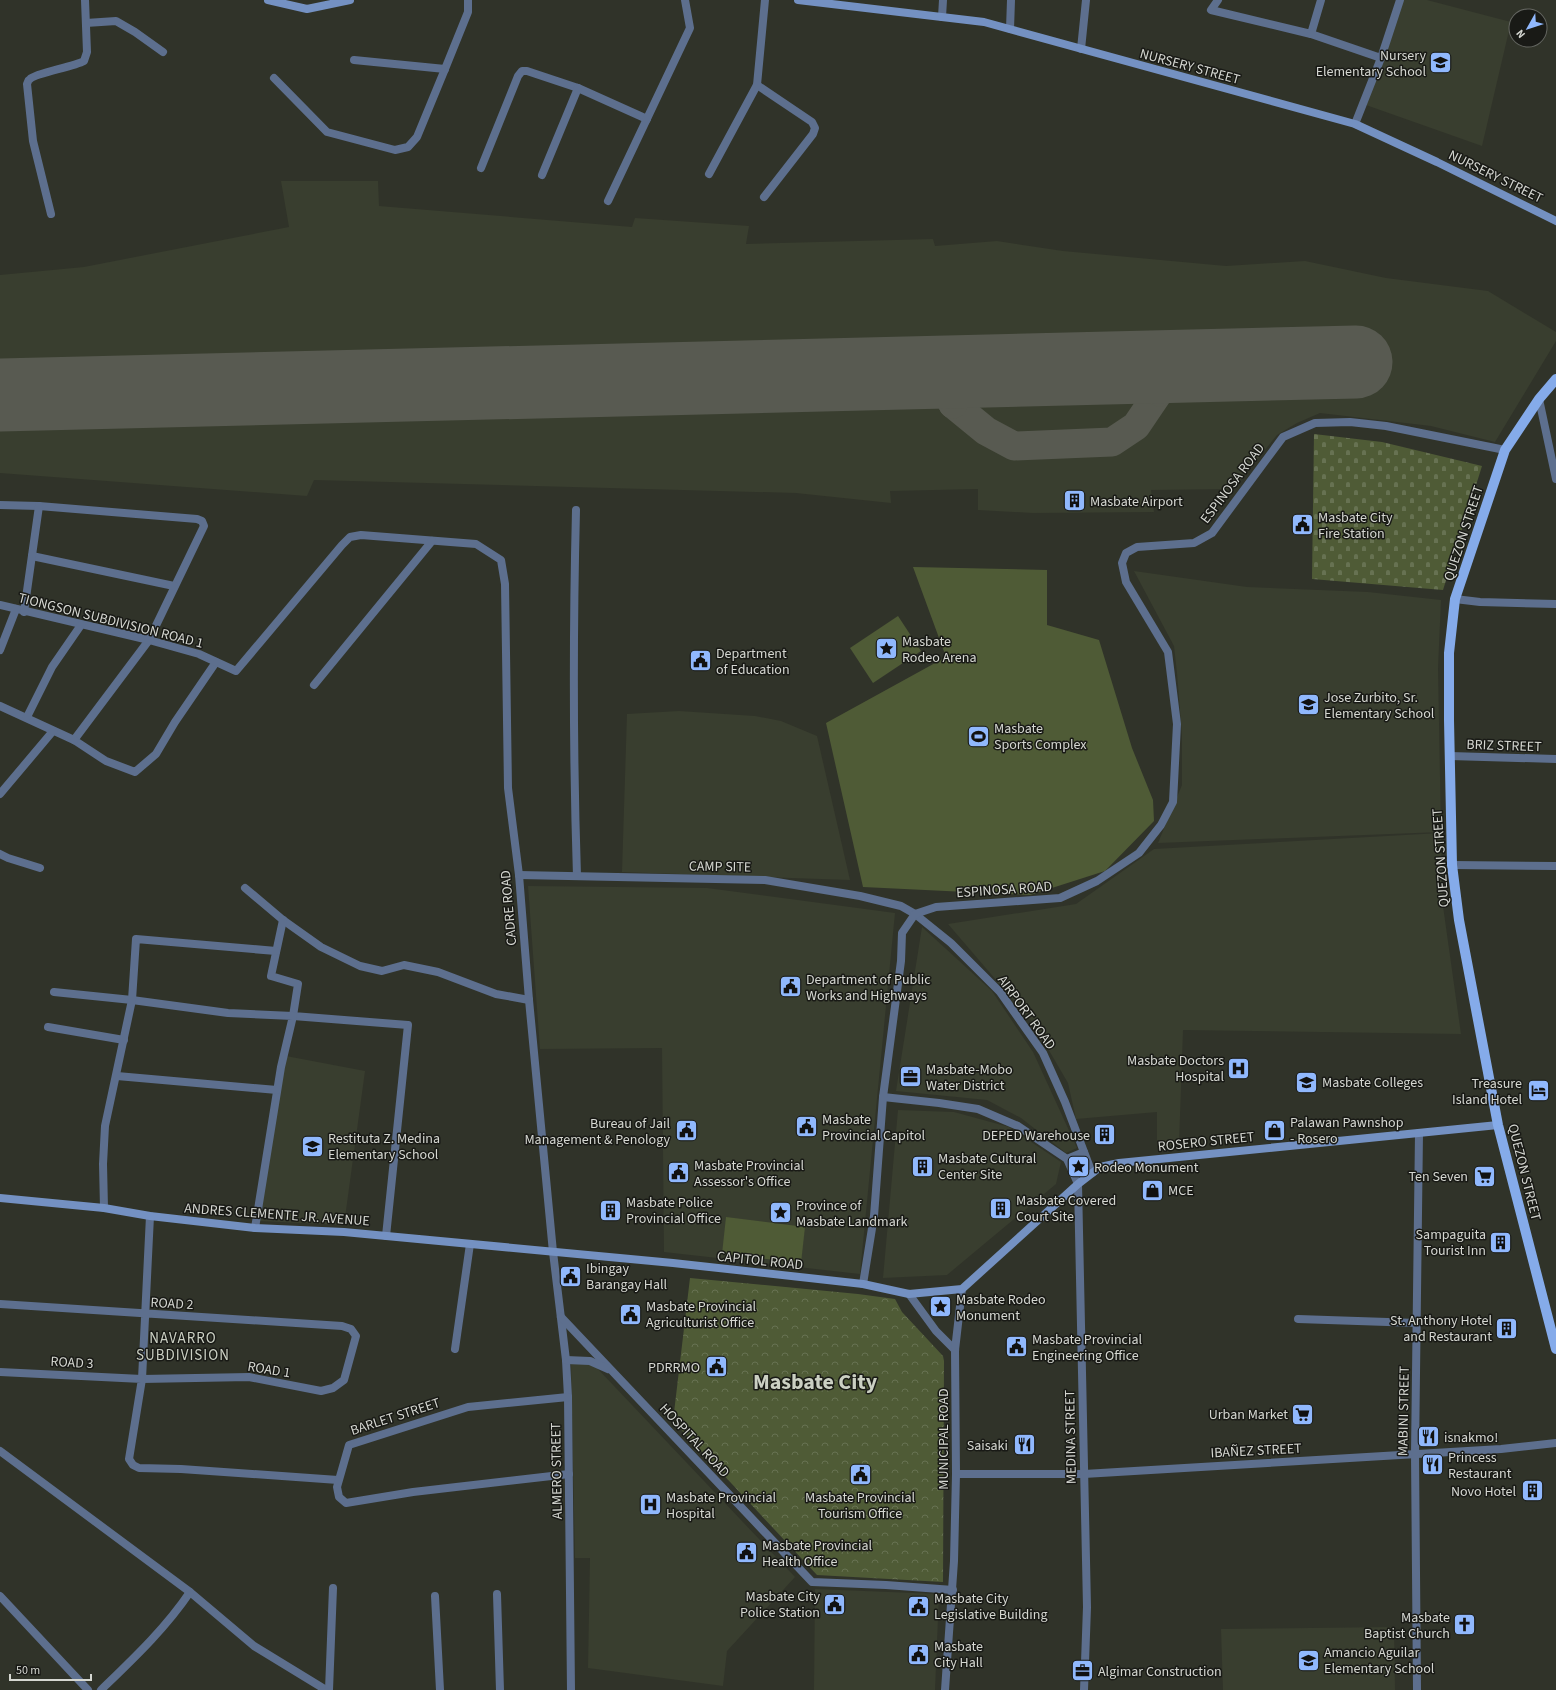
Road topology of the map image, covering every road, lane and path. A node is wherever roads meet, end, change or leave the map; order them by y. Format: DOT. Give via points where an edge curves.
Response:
graph roads {
  1 [pos="85,0"];
  2 [pos="268,0"];
  3 [pos="350,0"];
  4 [pos="468,0"];
  5 [pos="685,0"];
  6 [pos="765,0"];
  7 [pos="798,0"];
  8 [pos="943,0"];
  9 [pos="1011,0"];
  10 [pos="1086,0"];
  11 [pos="1218,0"];
  12 [pos="1321,0"];
  13 [pos="1400,0"];
  14 [pos="942,17"];
  15 [pos="86,23"];
  16 [pos="1010,29"];
  17 [pos="1311,34"];
  18 [pos="1081,49"];
  19 [pos="163,52"];
  20 [pos="1381,58"];
  21 [pos="354,60"];
  22 [pos="445,69"];
  23 [pos="274,78"];
  24 [pos="758,85"];
  25 [pos="578,88"];
  26 [pos="647,118"];
  27 [pos="1355,124"];
  28 [pos="481,168"];
  29 [pos="710,174"];
  30 [pos="542,175"];
  31 [pos="764,197"];
  32 [pos="608,201"];
  33 [pos="52,214"];
  34 [pos="1556,221"];
  35 [pos="1556,379"];
  36 [pos="1539,399"];
  37 [pos="1505,450"];
  38 [pos="1556,479"];
  39 [pos="0,505"];
  40 [pos="39,506"];
  41 [pos="576,510"];
  42 [pos="432,541"];
  43 [pos="32,556"];
  44 [pos="174,586"];
  45 [pos="1456,599"];
  46 [pos="1556,604"];
  47 [pos="0,605"];
  48 [pos="20,610"];
  49 [pos="81,625"];
  50 [pos="149,640"];
  51 [pos="0,650"];
  52 [pos="216,662"];
  53 [pos="314,685"];
  54 [pos="0,706"];
  55 [pos="27,717"];
  56 [pos="52,730"];
  57 [pos="74,740"];
  58 [pos="1450,756"];
  59 [pos="1556,759"];
  60 [pos="0,794"];
  61 [pos="0,854"];
  62 [pos="1452,865"];
  63 [pos="1556,866"];
  64 [pos="40,868"];
  65 [pos="519,875"];
  66 [pos="577,876"];
  67 [pos="245,888"];
  68 [pos="915,914"];
  69 [pos="283,920"];
  70 [pos="276,951"];
  71 [pos="54,992"];
  72 [pos="132,1000"];
  73 [pos="529,1000"];
  74 [pos="293,1016"];
  75 [pos="48,1027"];
  76 [pos="124,1040"];
  77 [pos="117,1076"];
  78 [pos="277,1090"];
  79 [pos="883,1097"];
  80 [pos="1498,1125"];
  81 [pos="1419,1133"];
  82 [pos="1084,1152"];
  83 [pos="1067,1159"];
  84 [pos="1092,1173"];
  85 [pos="1078,1184"];
  86 [pos="0,1198"];
  87 [pos="104,1208"];
  88 [pos="150,1216"];
  89 [pos="255,1228"];
  90 [pos="386,1236"];
  91 [pos="470,1244"];
  92 [pos="553,1252"];
  93 [pos="863,1284"];
  94 [pos="962,1289"];
  95 [pos="908,1294"];
  96 [pos="0,1304"];
  97 [pos="146,1315"];
  98 [pos="561,1317"];
  99 [pos="1298,1319"];
  100 [pos="1417,1323"];
  101 [pos="342,1326"];
  102 [pos="455,1349"];
  103 [pos="1556,1349"];
  104 [pos="955,1350"];
  105 [pos="566,1360"];
  106 [pos="613,1371"];
  107 [pos="0,1372"];
  108 [pos="142,1379"];
  109 [pos="568,1397"];
  110 [pos="1556,1443"];
  111 [pos="0,1451"];
  112 [pos="1415,1454"];
  113 [pos="569,1474"];
  114 [pos="956,1474"];
  115 [pos="1084,1474"];
  116 [pos="338,1480"];
  117 [pos="333,1588"];
  118 [pos="953,1590"];
  119 [pos="190,1592"];
  120 [pos="497,1594"];
  121 [pos="0,1596"];
  122 [pos="435,1596"];
  123 [pos="88,1690"];
  124 [pos="101,1690"];
  125 [pos="328,1690"];
  126 [pos="440,1690"];
  127 [pos="500,1690"];
  128 [pos="571,1690"];
  129 [pos="945,1690"];
  130 [pos="1084,1690"];
  131 [pos="1417,1690"];
  1 -- 15 [label="street"];
  2 -- 3 [label="main road" via="307,9"];
  4 -- 22 [label="street" via="468,12"];
  5 -- 26 [label="street" via="690,28"];
  6 -- 24 [label="street"];
  7 -- 14 [label="main road, NURSERY STREET"];
  8 -- 14 [label="street"];
  9 -- 16 [label="street"];
  10 -- 18 [label="street"];
  11 -- 17 [label="street" via="1211,10"];
  12 -- 17 [label="street"];
  13 -- 20 [label="street"];
  14 -- 16 [label="main road, NURSERY STREET" via="984,22"];
  15 -- 19 [label="street" via="116,22"];
  15 -- 33 [label="street" via="87,52 84,61 37,75 27,84 33,141"];
  16 -- 18 [label="main road, NURSERY STREET"];
  17 -- 20 [label="street"];
  18 -- 27 [label="main road, NURSERY STREET"];
  20 -- 27 [label="street"];
  21 -- 22 [label="street"];
  22 -- 23 [label="street" via="417,137 408,148 395,150 327,132"];
  24 -- 29 [label="street"];
  24 -- 31 [label="street" via="812,122 816,128"];
  25 -- 26 [label="street"];
  25 -- 28 [label="street" via="522,71"];
  25 -- 30 [label="street"];
  26 -- 32 [label="street"];
  27 -- 34 [label="main road, NURSERY STREET"];
  35 -- 36 [label="main road, QUEZON STREET"];
  36 -- 37 [label="main road, QUEZON STREET"];
  36 -- 38 [label="street"];
  37 -- 45 [label="main road, QUEZON STREET"];
  37 -- 68 [label="street, ESPINOSA ROAD" via="1386,426 1350,422 1315,423 1283,437 1212,533 1194,543 1137,547 1126,553 1122,563 1126,582 1168,652 1178,724 1173,802 1161,825 1139,853 1098,881 1060,898 936,907"];
  39 -- 40 [label="street"];
  40 -- 43 [label="street"];
  40 -- 44 [label="street" via="197,518 204,526"];
  41 -- 66 [label="street" via="573,755"];
  42 -- 52 [label="street, TIONGSON SUBDIVISION ROAD 1" via="361,535 350,537 236,671"];
  42 -- 53 [label="street"];
  42 -- 65 [label="street, CADRE ROAD" via="476,544 501,560 505,584 508,788"];
  43 -- 44 [label="street"];
  43 -- 48 [label="street"];
  44 -- 50 [label="street"];
  45 -- 46 [label="street"];
  45 -- 58 [label="main road, QUEZON STREET" via="1449,653"];
  47 -- 48 [label="street, TIONGSON SUBDIVISION ROAD 1"];
  48 -- 49 [label="street, TIONGSON SUBDIVISION ROAD 1"];
  48 -- 51 [label="street"];
  49 -- 50 [label="street, TIONGSON SUBDIVISION ROAD 1"];
  49 -- 55 [label="street" via="52,667"];
  50 -- 52 [label="street, TIONGSON SUBDIVISION ROAD 1" via="199,654"];
  50 -- 57 [label="street"];
  52 -- 57 [label="street" via="156,754 135,772 106,761"];
  54 -- 55 [label="street"];
  55 -- 56 [label="street"];
  56 -- 57 [label="street"];
  56 -- 60 [label="street"];
  58 -- 59 [label="street, BRIZ STREET"];
  58 -- 62 [label="main road, QUEZON STREET"];
  61 -- 64 [label="street"];
  62 -- 63 [label="street"];
  62 -- 80 [label="main road, QUEZON STREET" via="1459,920"];
  65 -- 66 [label="street, CAMP SITE"];
  65 -- 73 [label="street, CADRE ROAD"];
  66 -- 68 [label="street, CAMP SITE" via="765,880 860,896 901,906"];
  67 -- 69 [label="street"];
  68 -- 79 [label="street" via="902,932 901,961"];
  68 -- 82 [label="street, AIRPORT ROAD" via="951,943 1000,992 1035,1041 1059,1088"];
  69 -- 70 [label="street"];
  69 -- 73 [label="street" via="321,947 360,966 382,971 404,965 438,972 496,994"];
  70 -- 72 [label="street" via="136,939"];
  70 -- 74 [label="street" via="271,976 298,984"];
  71 -- 72 [label="street"];
  72 -- 74 [label="street" via="228,1013"];
  72 -- 76 [label="street"];
  73 -- 92 [label="street, CADRE ROAD"];
  74 -- 78 [label="street"];
  74 -- 90 [label="street" via="408,1025"];
  75 -- 76 [label="street"];
  76 -- 77 [label="street"];
  77 -- 78 [label="street"];
  77 -- 87 [label="street" via="105,1126"];
  78 -- 89 [label="street"];
  79 -- 83 [label="street" via="978,1109 1018,1126"];
  79 -- 93 [label="street" via="874,1216"];
  80 -- 81 [label="main road, ROSERO STREET"];
  80 -- 103 [label="main road, QUEZON STREET"];
  81 -- 84 [label="main road, ROSERO STREET" via="1119,1163 1100,1167"];
  81 -- 100 [label="street, MABINI STREET"];
  82 -- 83 [label="street"];
  82 -- 84 [label="street, AIRPORT ROAD"];
  83 -- 85 [label="street"];
  84 -- 85 [label="main road, ROSERO STREET"];
  85 -- 94 [label="main road, ROSERO STREET"];
  85 -- 115 [label="street, MEDINA STREET"];
  86 -- 87 [label="main road, ANDRES CLEMENTE JR. AVENUE"];
  87 -- 88 [label="main road, ANDRES CLEMENTE JR. AVENUE"];
  88 -- 89 [label="main road, ANDRES CLEMENTE JR. AVENUE"];
  88 -- 97 [label="street"];
  89 -- 90 [label="main road, ANDRES CLEMENTE JR. AVENUE"];
  90 -- 91 [label="main road, ANDRES CLEMENTE JR. AVENUE"];
  91 -- 92 [label="main road, ANDRES CLEMENTE JR. AVENUE"];
  91 -- 102 [label="street"];
  92 -- 93 [label="main road, CAPITOL ROAD"];
  92 -- 98 [label="street, ALMERO STREET"];
  93 -- 95 [label="main road, CAPITOL ROAD"];
  94 -- 95 [label="main road, CAPITOL ROAD"];
  94 -- 104 [label="street, MUNICIPAL ROAD"];
  95 -- 104 [label="street" via="936,1331"];
  96 -- 97 [label="street, ROAD 2"];
  97 -- 101 [label="street, ROAD 2"];
  97 -- 108 [label="street"];
  98 -- 105 [label="street, ALMERO STREET"];
  98 -- 106 [label="street, HOSPITAL ROAD"];
  99 -- 100 [label="street"];
  100 -- 112 [label="street, MABINI STREET"];
  101 -- 108 [label="street, ROAD 1" via="352,1329 356,1336 344,1380 333,1388 321,1390 249,1377"];
  104 -- 114 [label="street, MUNICIPAL ROAD"];
  105 -- 106 [label="street" via="590,1361"];
  105 -- 109 [label="street, ALMERO STREET"];
  106 -- 118 [label="street, HOSPITAL ROAD" via="812,1582"];
  107 -- 108 [label="street, ROAD 3"];
  108 -- 116 [label="street" via="129,1459 133,1465 139,1468"];
  109 -- 113 [label="street, ALMERO STREET"];
  109 -- 116 [label="street, BARLET STREET" via="468,1407 349,1445"];
  110 -- 112 [label="street, IBAÑEZ STREET"];
  111 -- 119 [label="street"];
  112 -- 115 [label="street, IBAÑEZ STREET"];
  112 -- 131 [label="street, MABINI STREET"];
  113 -- 116 [label="street, BARLET STREET" via="413,1492 346,1503 339,1497"];
  113 -- 128 [label="street, ALMERO STREET"];
  114 -- 115 [label="street, IBAÑEZ STREET"];
  114 -- 118 [label="street, MUNICIPAL ROAD"];
  115 -- 130 [label="street, MEDINA STREET" via="1087,1607"];
  117 -- 125 [label="street"];
  118 -- 129 [label="street, MUNICIPAL ROAD"];
  119 -- 124 [label="street" via="167,1624"];
  119 -- 125 [label="street" via="254,1646"];
  120 -- 127 [label="street"];
  121 -- 123 [label="street"];
  122 -- 126 [label="street"];
}
